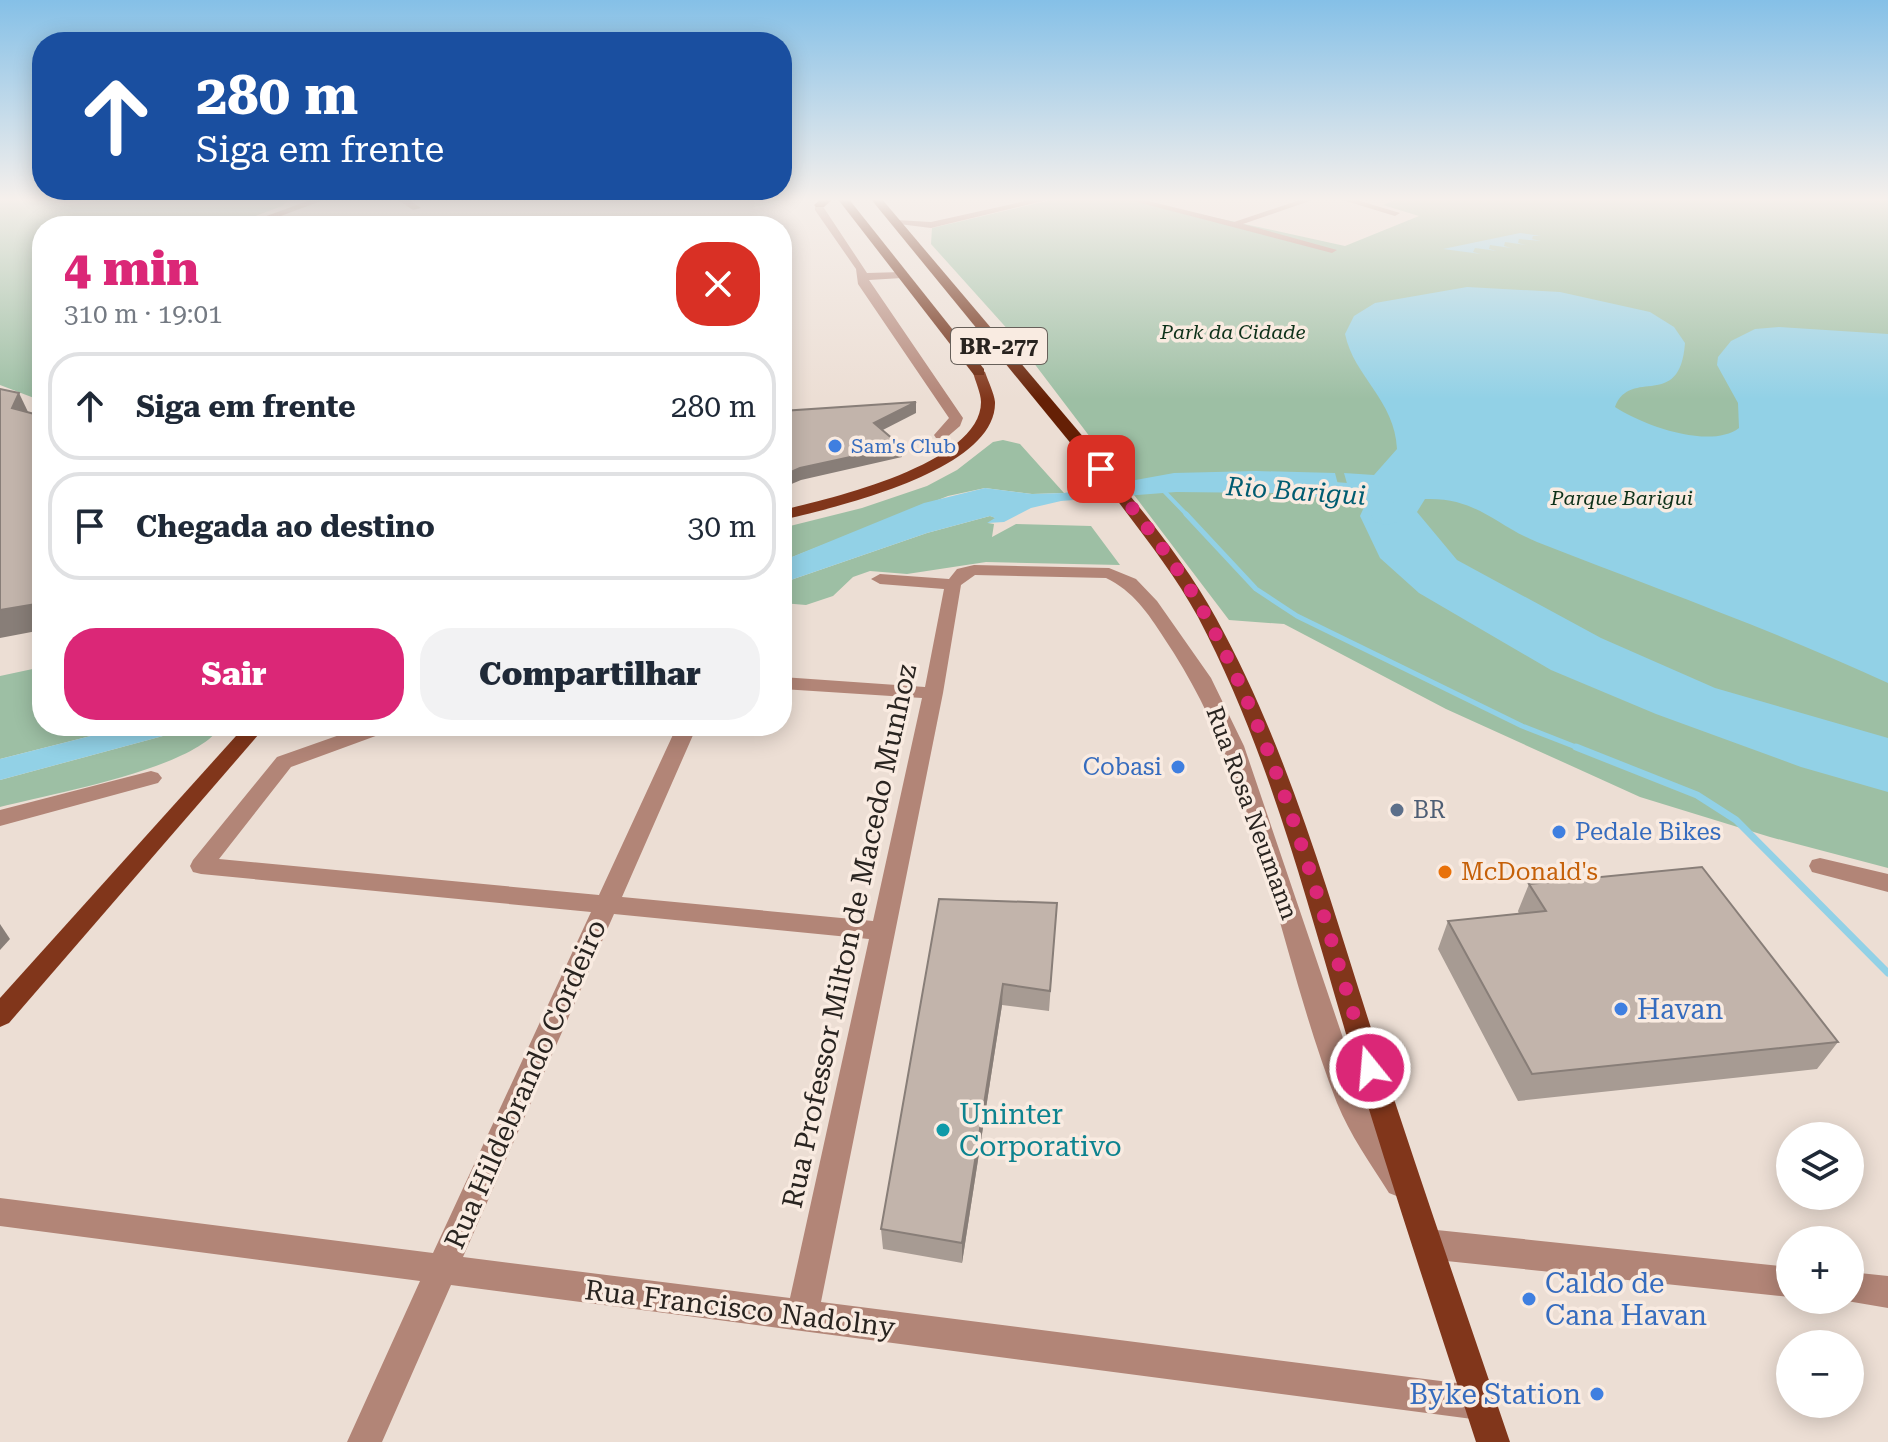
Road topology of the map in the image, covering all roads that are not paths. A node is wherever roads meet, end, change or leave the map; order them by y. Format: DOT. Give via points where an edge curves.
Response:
graph roads {
  1 [pos="855,265"];
  2 [pos="894,265"];
  3 [pos="931,265"];
  4 [pos="902,275"];
  5 [pos="863,277"];
  6 [pos="979,372"];
  7 [pos="941,435"];
  8 [pos="1101,469"];
  9 [pos="918,474"];
  10 [pos="792,503"];
  11 [pos="792,512"];
  12 [pos="880,579"];
  13 [pos="958,579"];
  14 [pos="792,684"];
  15 [pos="933,693"];
  16 [pos="247,736"];
  17 [pos="357,736"];
  18 [pos="683,736"];
  19 [pos="151,778"];
  20 [pos="0,818"];
  21 [pos="1820,866"];
  22 [pos="1888,883"];
  23 [pos="607,904"];
  24 [pos="883,931"];
  25 [pos="0,1016"];
  26 [pos="1416,1210"];
  27 [pos="0,1212"];
  28 [pos="1427,1244"];
  29 [pos="442,1269"];
  30 [pos="1776,1281"];
  31 [pos="1864,1289"];
  32 [pos="1888,1292"];
  33 [pos="802,1315"];
  34 [pos="1480,1403"];
  35 [pos="364,1442"];
  36 [pos="1493,1442"];
  1 -- 5 [label="street"];
  2 -- 4 [label="highway, BR-277"];
  3 -- 8 [label="highway, BR-277"];
  4 -- 5 [label="street"];
  4 -- 6 [label="highway, BR-277"];
  5 -- 7 [label="street" via="956,418"];
  6 -- 9 [label="main road" via="989,398 982,421 958,449"];
  8 -- 26 [label="main road" via="1191,590 1253,713"];
  9 -- 10 [label="main road"];
  9 -- 11 [label="main road"];
  12 -- 13 [label="street, Rua Rosa Neumann"];
  13 -- 15 [label="street, Rua Professor Milton de Macedo Munhoz"];
  13 -- 26 [label="street, Rua Rosa Neumann" via="984,569 1109,573 1138,591 1180,646 1234,746 1350,1100"];
  14 -- 15 [label="street"];
  15 -- 24 [label="street, Rua Professor Milton de Macedo Munhoz"];
  16 -- 25 [label="main road"];
  17 -- 23 [label="street" via="284,762 201,866"];
  18 -- 23 [label="street, Rua Hildebrando Cordeiro"];
  19 -- 20 [label="street"];
  21 -- 22 [label="street"];
  23 -- 24 [label="street"];
  23 -- 29 [label="street, Rua Hildebrando Cordeiro"];
  24 -- 33 [label="street, Rua Professor Milton de Macedo Munhoz"];
  26 -- 28 [label="main road"];
  27 -- 29 [label="street, Rua Francisco Nadolny"];
  28 -- 30 [label="street"];
  28 -- 34 [label="main road"];
  29 -- 33 [label="street, Rua Francisco Nadolny"];
  29 -- 35 [label="street, Rua Hildebrando Cordeiro"];
  31 -- 32 [label="street"];
  33 -- 34 [label="street, Rua Francisco Nadolny"];
  34 -- 36 [label="main road"];
}
